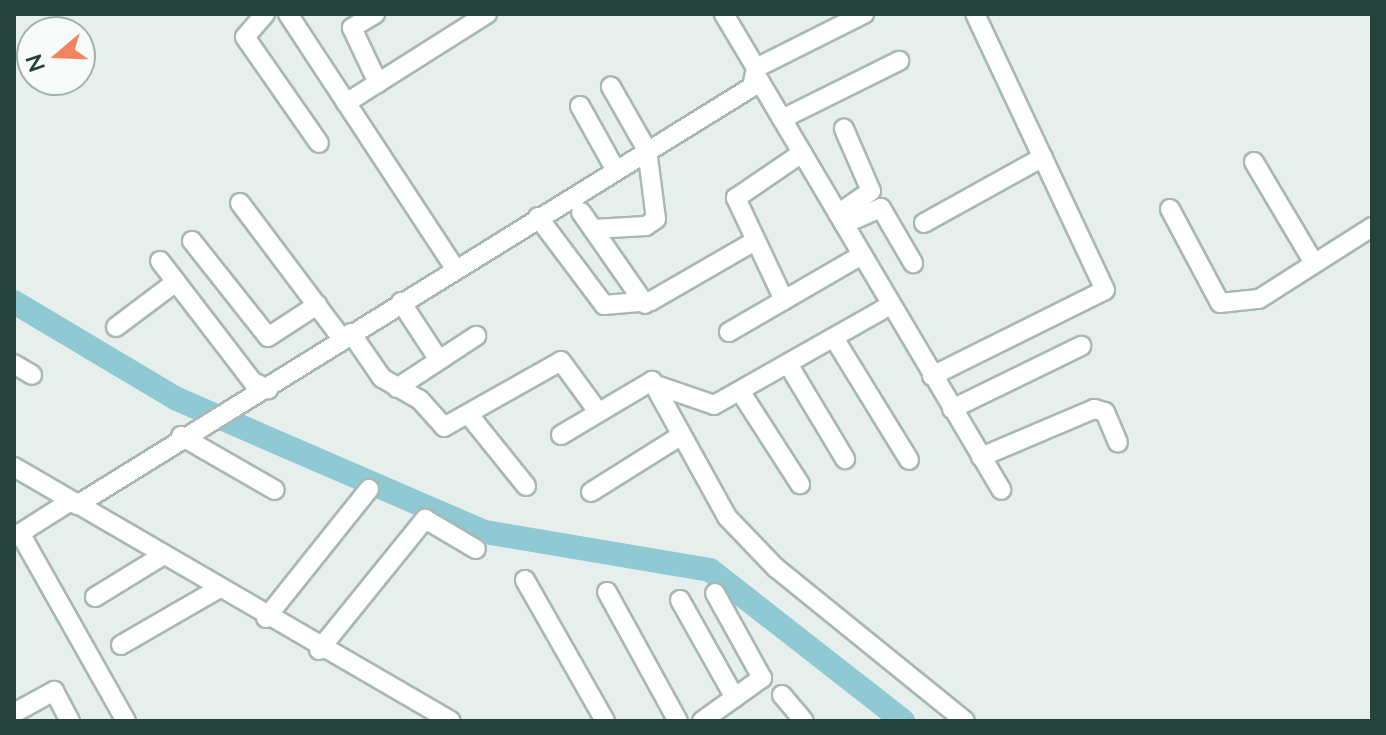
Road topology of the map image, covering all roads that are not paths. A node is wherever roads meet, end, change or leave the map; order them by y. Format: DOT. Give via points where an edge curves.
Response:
graph roads {
  1 [pos="265,14"];
  2 [pos="288,14"];
  3 [pos="375,14"];
  4 [pos="487,14"];
  5 [pos="724,14"];
  6 [pos="864,14"];
  7 [pos="975,14"];
  8 [pos="899,61"];
  9 [pos="758,74"];
  10 [pos="378,83"];
  11 [pos="611,87"];
  12 [pos="346,103"];
  13 [pos="580,106"];
  14 [pos="782,119"];
  15 [pos="844,129"];
  16 [pos="319,143"];
  17 [pos="647,150"];
  18 [pos="802,153"];
  19 [pos="1043,157"];
  20 [pos="1254,162"];
  21 [pos="615,169"];
  22 [pos="240,203"];
  23 [pos="1170,209"];
  24 [pos="581,212"];
  25 [pos="538,217"];
  26 [pos="841,219"];
  27 [pos="924,223"];
  28 [pos="1372,227"];
  29 [pos="593,229"];
  30 [pos="192,241"];
  31 [pos="753,242"];
  32 [pos="862,255"];
  33 [pos="160,261"];
  34 [pos="913,263"];
  35 [pos="1314,263"];
  36 [pos="455,268"];
  37 [pos="176,282"];
  38 [pos="784,300"];
  39 [pos="401,302"];
  40 [pos="645,304"];
  41 [pos="317,305"];
  42 [pos="891,305"];
  43 [pos="116,327"];
  44 [pos="729,332"];
  45 [pos="347,336"];
  46 [pos="476,336"];
  47 [pos="834,338"];
  48 [pos="1081,346"];
  49 [pos="439,360"];
  50 [pos="14,364"];
  51 [pos="788,364"];
  52 [pos="32,375"];
  53 [pos="932,376"];
  54 [pos="656,385"];
  55 [pos="397,388"];
  56 [pos="266,390"];
  57 [pos="740,391"];
  58 [pos="596,409"];
  59 [pos="952,409"];
  60 [pos="469,415"];
  61 [pos="561,435"];
  62 [pos="682,435"];
  63 [pos="181,436"];
  64 [pos="1118,442"];
  65 [pos="981,457"];
  66 [pos="845,459"];
  67 [pos="909,460"];
  68 [pos="14,467"];
  69 [pos="800,484"];
  70 [pos="526,486"];
  71 [pos="369,489"];
  72 [pos="275,490"];
  73 [pos="1001,490"];
  74 [pos="591,492"];
  75 [pos="74,503"];
  76 [pos="17,535"];
  77 [pos="476,549"];
  78 [pos="162,556"];
  79 [pos="525,580"];
  80 [pos="218,589"];
  81 [pos="607,592"];
  82 [pos="715,593"];
  83 [pos="95,597"];
  84 [pos="680,600"];
  85 [pos="266,618"];
  86 [pos="121,645"];
  87 [pos="319,650"];
  88 [pos="782,695"];
  89 [pos="735,698"];
  90 [pos="14,713"];
  91 [pos="70,721"];
  92 [pos="126,721"];
  93 [pos="451,721"];
  94 [pos="605,721"];
  95 [pos="678,721"];
  96 [pos="702,721"];
  97 [pos="804,721"];
  98 [pos="965,721"];
  1 -- 16 [label="street" via="245,37"];
  2 -- 12 [label="street"];
  3 -- 10 [label="street" via="352,28"];
  4 -- 10 [label="street"];
  5 -- 9 [label="street"];
  6 -- 9 [label="street"];
  7 -- 19 [label="street"];
  8 -- 14 [label="street"];
  9 -- 14 [label="street"];
  9 -- 17 [label="street"];
  10 -- 12 [label="street"];
  11 -- 17 [label="street"];
  12 -- 36 [label="street"];
  13 -- 21 [label="street"];
  14 -- 18 [label="street"];
  15 -- 26 [label="street" via="871,191"];
  17 -- 21 [label="street"];
  17 -- 29 [label="street" via="656,219 646,226"];
  18 -- 26 [label="street"];
  18 -- 31 [label="street" via="736,198"];
  19 -- 27 [label="street"];
  19 -- 53 [label="street" via="1104,294"];
  20 -- 35 [label="street"];
  21 -- 25 [label="street"];
  22 -- 41 [label="street"];
  23 -- 35 [label="street" via="1220,303 1259,299"];
  24 -- 29 [label="street"];
  25 -- 36 [label="street"];
  25 -- 40 [label="street" via="597,303"];
  26 -- 32 [label="street"];
  26 -- 34 [label="street" via="881,208"];
  28 -- 35 [label="street"];
  29 -- 40 [label="street"];
  30 -- 41 [label="street" via="268,337"];
  31 -- 38 [label="street"];
  31 -- 40 [label="street"];
  32 -- 38 [label="street"];
  32 -- 42 [label="street"];
  33 -- 37 [label="street"];
  36 -- 39 [label="street"];
  37 -- 43 [label="street"];
  37 -- 56 [label="street" via="253,382"];
  38 -- 44 [label="street"];
  39 -- 45 [label="street"];
  39 -- 49 [label="street"];
  41 -- 45 [label="street"];
  42 -- 47 [label="street"];
  42 -- 53 [label="street"];
  45 -- 55 [label="street"];
  45 -- 56 [label="street"];
  46 -- 49 [label="street"];
  47 -- 51 [label="street"];
  47 -- 67 [label="street"];
  48 -- 59 [label="street"];
  49 -- 55 [label="street"];
  50 -- 52 [label="street"];
  51 -- 57 [label="street"];
  51 -- 66 [label="street"];
  53 -- 59 [label="street"];
  54 -- 57 [label="street" via="714,405"];
  54 -- 58 [label="street" via="643,380"];
  54 -- 62 [label="street"];
  55 -- 60 [label="street" via="420,400 444,427"];
  56 -- 63 [label="street"];
  57 -- 69 [label="street"];
  58 -- 60 [label="street" via="561,361"];
  58 -- 61 [label="street"];
  59 -- 65 [label="street"];
  60 -- 70 [label="street"];
  62 -- 74 [label="street"];
  62 -- 98 [label="street" via="727,517 767,560"];
  63 -- 72 [label="street"];
  63 -- 75 [label="street"];
  64 -- 65 [label="street" via="1105,412 1094,409"];
  65 -- 73 [label="street"];
  68 -- 75 [label="street"];
  71 -- 85 [label="street"];
  75 -- 76 [label="street"];
  75 -- 78 [label="street"];
  76 -- 92 [label="street"];
  77 -- 87 [label="street" via="425,519"];
  78 -- 80 [label="street"];
  78 -- 83 [label="street"];
  79 -- 94 [label="street"];
  80 -- 85 [label="street"];
  80 -- 86 [label="street"];
  81 -- 95 [label="street"];
  82 -- 89 [label="street" via="762,678"];
  84 -- 89 [label="street"];
  85 -- 87 [label="street"];
  87 -- 93 [label="street"];
  88 -- 97 [label="street"];
  89 -- 96 [label="street"];
  90 -- 91 [label="street" via="54,691"];
}
